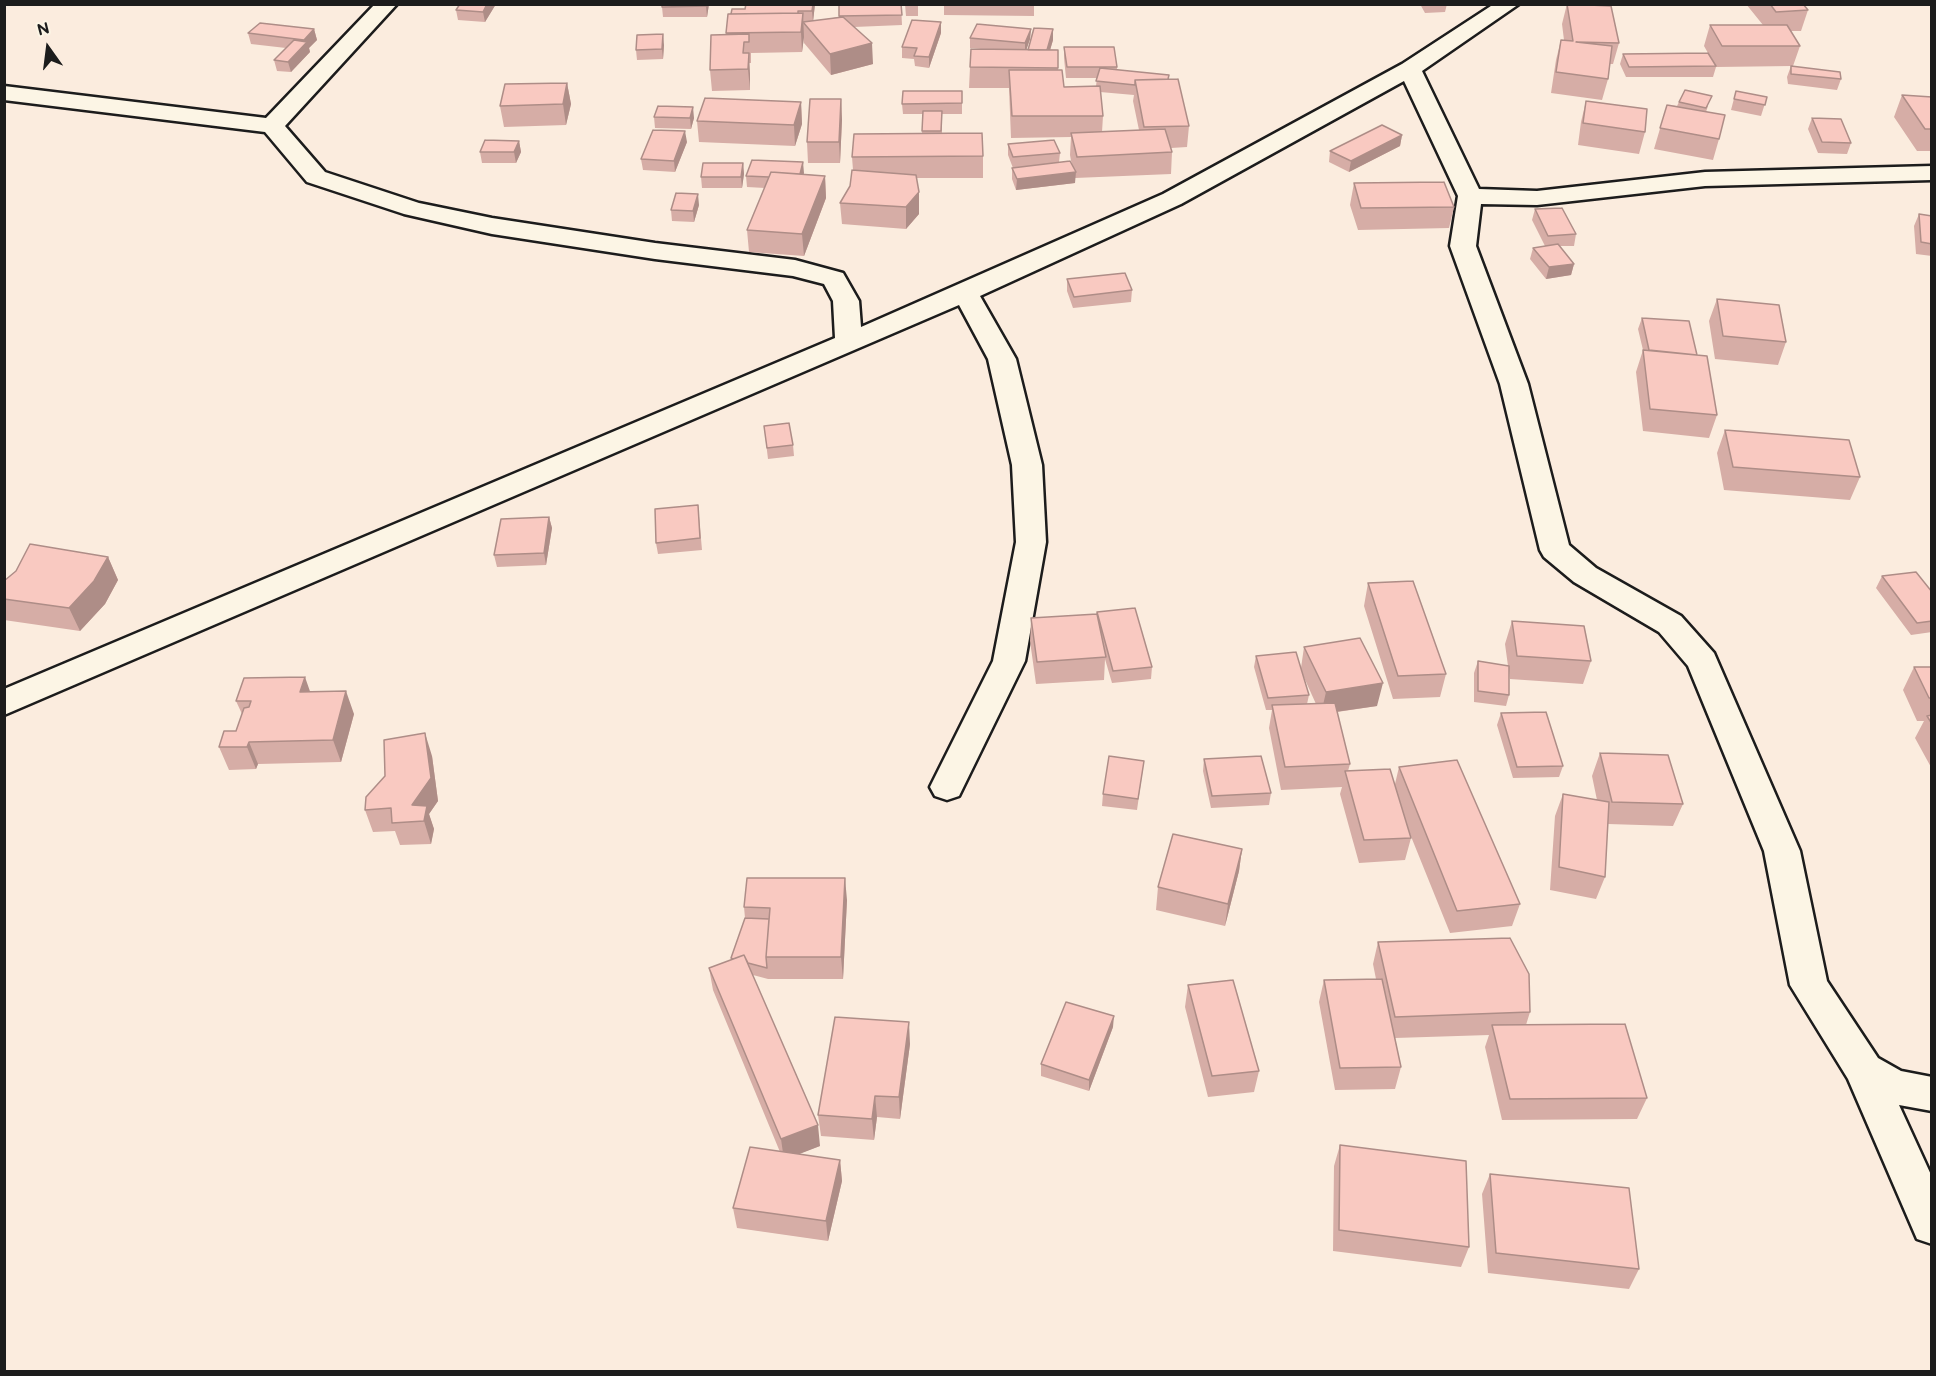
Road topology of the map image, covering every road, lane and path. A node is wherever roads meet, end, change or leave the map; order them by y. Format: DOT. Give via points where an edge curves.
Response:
graph roads {
  1 [pos="387,4"];
  2 [pos="1509,4"];
  3 [pos="1410,69"];
  4 [pos="4,93"];
  5 [pos="272,126"];
  6 [pos="1932,173"];
  7 [pos="1470,196"];
  8 [pos="965,293"];
  9 [pos="849,342"];
  10 [pos="4,703"];
  11 [pos="947,787"];
  12 [pos="1864,1070"];
  13 [pos="1932,1094"];
  14 [pos="1932,1226"];
  1 -- 5 [label="street"];
  2 -- 3 [label="street"];
  3 -- 7 [label="street"];
  3 -- 8 [label="street" via="1172,198"];
  4 -- 5 [label="street"];
  5 -- 9 [label="street" via="316,177 413,209 550,235 795,268 834,279 846,302"];
  6 -- 7 [label="street" via="1705,179 1537,198"];
  7 -- 12 [label="street" via="1463,246 1514,384 1555,550 1585,575 1670,624 1702,661 1782,851 1809,986"];
  8 -- 9 [label="street"];
  8 -- 11 [label="street" via="1002,359 1027,465 1031,542 1010,661"];
  9 -- 10 [label="street"];
  12 -- 13 [label="street" via="1894,1087"];
  12 -- 14 [label="street"];
}
